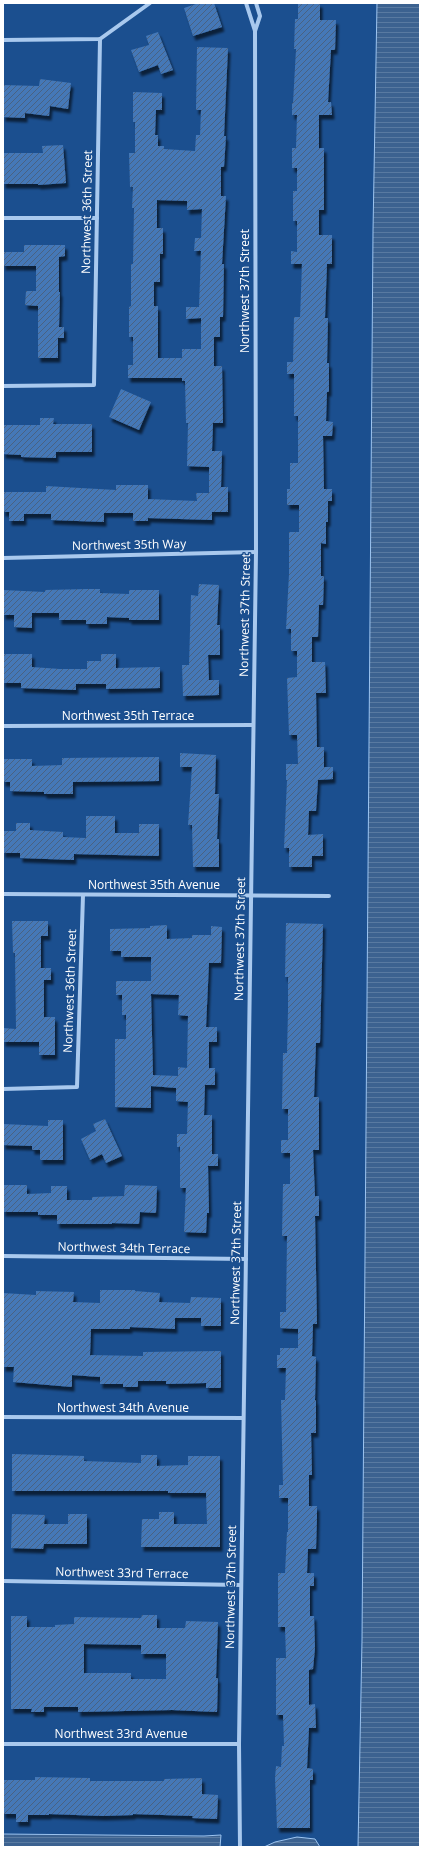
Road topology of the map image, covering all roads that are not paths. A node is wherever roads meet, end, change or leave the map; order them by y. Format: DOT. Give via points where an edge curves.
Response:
graph roads {
  1 [pos="150,3"];
  2 [pos="156,3"];
  3 [pos="246,3"];
  4 [pos="256,3"];
  5 [pos="255,31"];
  6 [pos="100,39"];
  7 [pos="3,40"];
  8 [pos="3,218"];
  9 [pos="97,218"];
  10 [pos="3,386"];
  11 [pos="256,552"];
  12 [pos="3,558"];
  13 [pos="253,725"];
  14 [pos="3,726"];
  15 [pos="3,894"];
  16 [pos="83,895"];
  17 [pos="251,895"];
  18 [pos="329,896"];
  19 [pos="3,1089"];
  20 [pos="3,1256"];
  21 [pos="246,1259"];
  22 [pos="3,1417"];
  23 [pos="243,1418"];
  24 [pos="3,1581"];
  25 [pos="241,1585"];
  26 [pos="3,1744"];
  27 [pos="239,1744"];
  28 [pos="240,1847"];
  1 -- 2 [label="street"];
  1 -- 6 [label="street"];
  3 -- 5 [label="street, Northwest 37th Street"];
  4 -- 5 [label="street, Northwest 37th Street" via="260,16"];
  5 -- 11 [label="street, Northwest 37th Street"];
  6 -- 7 [label="street"];
  6 -- 9 [label="street, Northwest 36th Street"];
  8 -- 9 [label="street"];
  9 -- 10 [label="street, Northwest 36th Street" via="94,385"];
  11 -- 12 [label="street, Northwest 35th Way"];
  11 -- 13 [label="street, Northwest 37th Street"];
  13 -- 14 [label="street, Northwest 35th Terrace"];
  13 -- 17 [label="street, Northwest 37th Street"];
  15 -- 16 [label="street, Northwest 35th Avenue"];
  16 -- 17 [label="street, Northwest 35th Avenue"];
  16 -- 19 [label="street, Northwest 36th Street" via="77,1087"];
  17 -- 18 [label="street, Northwest 35th Avenue"];
  17 -- 21 [label="street, Northwest 37th Street"];
  20 -- 21 [label="street, Northwest 34th Terrace"];
  21 -- 23 [label="street, Northwest 37th Street"];
  22 -- 23 [label="street, Northwest 34th Avenue"];
  23 -- 25 [label="street, Northwest 37th Street"];
  24 -- 25 [label="street, Northwest 33rd Terrace"];
  25 -- 27 [label="street, Northwest 37th Street"];
  26 -- 27 [label="street, Northwest 33rd Avenue"];
  27 -- 28 [label="street, Northwest 37th Street"];
}
